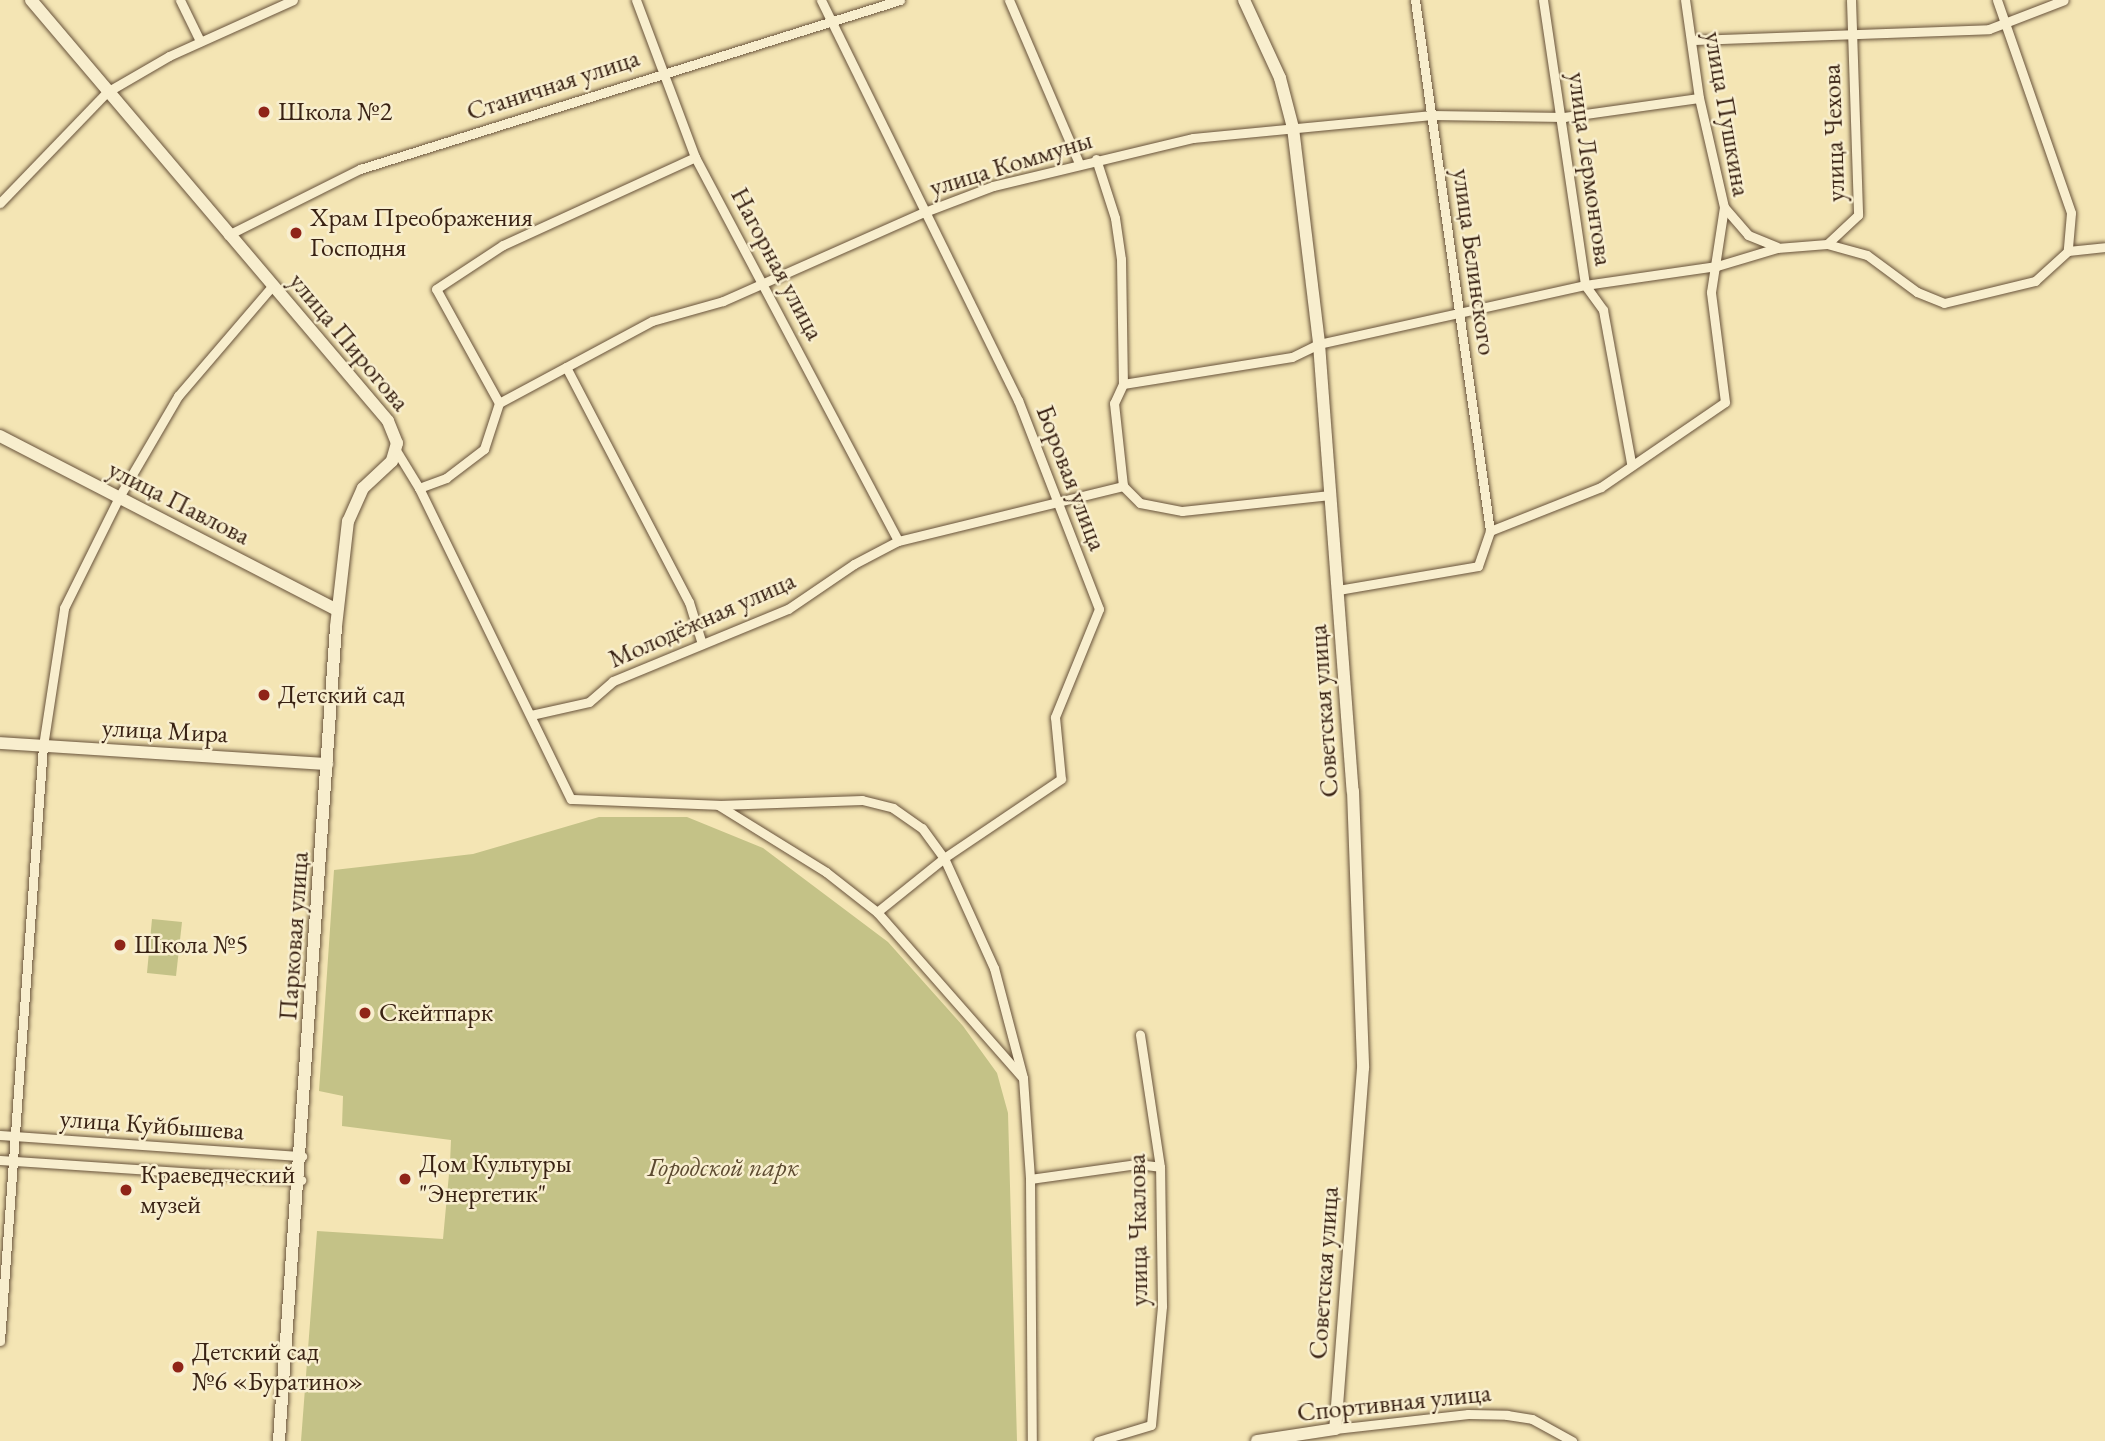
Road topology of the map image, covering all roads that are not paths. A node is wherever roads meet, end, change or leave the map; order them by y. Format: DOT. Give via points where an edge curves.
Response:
graph roads {
  1 [pos="31,0"];
  2 [pos="180,0"];
  3 [pos="293,0"];
  4 [pos="636,0"];
  5 [pos="821,0"];
  6 [pos="900,0"];
  7 [pos="1009,0"];
  8 [pos="1244,0"];
  9 [pos="1415,0"];
  10 [pos="1543,0"];
  11 [pos="1685,0"];
  12 [pos="1850,0"];
  13 [pos="1997,0"];
  14 [pos="2064,0"];
  15 [pos="831,19"];
  16 [pos="2004,20"];
  17 [pos="1851,36"];
  18 [pos="1694,40"];
  19 [pos="200,41"];
  20 [pos="662,73"];
  21 [pos="107,92"];
  22 [pos="1699,98"];
  23 [pos="1432,115"];
  24 [pos="1563,117"];
  25 [pos="1293,128"];
  26 [pos="695,157"];
  27 [pos="1096,159"];
  28 [pos="1079,163"];
  29 [pos="0,203"];
  30 [pos="1724,207"];
  31 [pos="922,213"];
  32 [pos="228,235"];
  33 [pos="1827,244"];
  34 [pos="1777,247"];
  35 [pos="2105,247"];
  36 [pos="2068,251"];
  37 [pos="1717,266"];
  38 [pos="763,281"];
  39 [pos="273,285"];
  40 [pos="1586,285"];
  41 [pos="1460,310"];
  42 [pos="1319,344"];
  43 [pos="566,367"];
  44 [pos="1123,384"];
  45 [pos="499,403"];
  46 [pos="0,436"];
  47 [pos="397,452"];
  48 [pos="1631,463"];
  49 [pos="1123,486"];
  50 [pos="419,488"];
  51 [pos="1330,495"];
  52 [pos="119,497"];
  53 [pos="1055,503"];
  54 [pos="1490,531"];
  55 [pos="898,541"];
  56 [pos="1338,590"];
  57 [pos="337,610"];
  58 [pos="702,643"];
  59 [pos="531,715"];
  60 [pos="0,743"];
  61 [pos="44,746"];
  62 [pos="327,764"];
  63 [pos="718,805"];
  64 [pos="944,858"];
  65 [pos="877,912"];
  66 [pos="1140,1035"];
  67 [pos="1023,1078"];
  68 [pos="0,1135"];
  69 [pos="13,1136"];
  70 [pos="302,1156"];
  71 [pos="0,1160"];
  72 [pos="12,1161"];
  73 [pos="1160,1167"];
  74 [pos="1030,1178"];
  75 [pos="300,1180"];
  76 [pos="0,1341"];
  77 [pos="1335,1429"];
  78 [pos="279,1441"];
  79 [pos="1032,1441"];
  80 [pos="1098,1441"];
  81 [pos="1257,1441"];
  82 [pos="1572,1441"];
  1 -- 21 [label="street, улица Пирогова"];
  2 -- 19 [label="street"];
  3 -- 19 [label="street"];
  4 -- 20 [label="street, Нагорная улица"];
  5 -- 15 [label="street, Боровая улица"];
  6 -- 15 [label="street, Станичная улица"];
  7 -- 28 [label="street"];
  8 -- 25 [label="street, Советская улица" via="1280,78"];
  9 -- 23 [label="street, улица Белинского"];
  10 -- 24 [label="street, улица Лермонтова"];
  11 -- 18 [label="street, улица Пушкина"];
  12 -- 17 [label="street, улица Чехова"];
  13 -- 16 [label="street"];
  14 -- 16 [label="street"];
  15 -- 20 [label="street, Станичная улица"];
  15 -- 31 [label="street, Боровая улица"];
  16 -- 17 [label="street" via="1989,29"];
  16 -- 36 [label="street" via="2071,213"];
  17 -- 18 [label="street"];
  17 -- 33 [label="street, улица Чехова" via="1857,215"];
  18 -- 22 [label="street, улица Пушкина"];
  19 -- 21 [label="street"];
  20 -- 26 [label="street, Нагорная улица"];
  20 -- 32 [label="street, Станичная улица" via="360,169"];
  21 -- 29 [label="street"];
  21 -- 32 [label="street, улица Пирогова"];
  22 -- 24 [label="street, улица Коммуны"];
  22 -- 30 [label="street, улица Пушкина"];
  23 -- 24 [label="street, улица Коммуны"];
  23 -- 25 [label="street, улица Коммуны"];
  23 -- 41 [label="street, улица Белинского"];
  24 -- 40 [label="street, улица Лермонтова"];
  25 -- 27 [label="street, улица Коммуны" via="1193,138"];
  25 -- 42 [label="street, Советская улица"];
  26 -- 38 [label="street, Нагорная улица"];
  26 -- 45 [label="street" via="503,245 436,289"];
  27 -- 28 [label="street, улица Коммуны"];
  27 -- 44 [label="street" via="1121,259"];
  28 -- 31 [label="street, улица Коммуны" via="993,186"];
  30 -- 34 [label="street" via="1748,235"];
  30 -- 37 [label="street, улица Пушкина"];
  31 -- 38 [label="street, улица Коммуны"];
  31 -- 53 [label="street, Боровая улица" via="1018,400"];
  32 -- 39 [label="street, улица Пирогова"];
  33 -- 34 [label="street"];
  33 -- 36 [label="street" via="1867,255 1917,292 1944,303 2035,281"];
  34 -- 37 [label="street"];
  35 -- 36 [label="street"];
  37 -- 40 [label="street"];
  37 -- 48 [label="street, улица Пушкина" via="1711,292 1726,402"];
  38 -- 43 [label="street, улица Коммуны" via="723,301 652,321"];
  38 -- 55 [label="street, Нагорная улица"];
  39 -- 47 [label="street, улица Пирогова" via="388,421"];
  39 -- 52 [label="street" via="178,396"];
  40 -- 41 [label="street"];
  40 -- 48 [label="street, улица Лермонтова" via="1603,310"];
  41 -- 42 [label="street"];
  41 -- 54 [label="street, улица Белинского"];
  42 -- 44 [label="street" via="1292,357"];
  42 -- 51 [label="street, Советская улица"];
  43 -- 45 [label="street, улица Коммуны"];
  43 -- 58 [label="street" via="689,601"];
  44 -- 49 [label="street" via="1114,403"];
  45 -- 50 [label="street" via="484,449 446,478"];
  46 -- 52 [label="street, улица Павлова"];
  47 -- 50 [label="street, улица Пирогова"];
  47 -- 57 [label="street, Парковая улица" via="363,488 350,512"];
  48 -- 54 [label="street" via="1601,487"];
  49 -- 51 [label="street" via="1140,503 1182,511"];
  49 -- 53 [label="street, Молодёжная улица"];
  50 -- 59 [label="street, улица Пирогова"];
  51 -- 56 [label="street, Советская улица"];
  52 -- 57 [label="street, улица Павлова"];
  52 -- 61 [label="street" via="64,608"];
  53 -- 55 [label="street, Молодёжная улица"];
  53 -- 64 [label="street, Боровая улица" via="1099,609 1055,717 1061,779"];
  54 -- 56 [label="street" via="1478,566"];
  55 -- 58 [label="street, Молодёжная улица" via="854,564 789,609"];
  56 -- 77 [label="street, Советская улица" via="1355,832 1363,1068"];
  57 -- 62 [label="street, Парковая улица"];
  58 -- 59 [label="street, Молодёжная улица" via="613,681 589,702"];
  59 -- 63 [label="street, улица Пирогова" via="570,800"];
  60 -- 61 [label="street, улица Мира"];
  61 -- 62 [label="street, улица Мира"];
  61 -- 69 [label="street"];
  62 -- 70 [label="street, Парковая улица"];
  63 -- 64 [label="street" via="862,800 893,808 922,828"];
  63 -- 65 [label="street" via="826,872"];
  64 -- 65 [label="street, Боровая улица"];
  64 -- 67 [label="street" via="994,968"];
  65 -- 67 [label="street"];
  66 -- 73 [label="street, улица Чкалова"];
  67 -- 74 [label="street"];
  68 -- 69 [label="street, улица Куйбышева"];
  69 -- 70 [label="street, улица Куйбышева"];
  69 -- 72 [label="street"];
  70 -- 75 [label="street, Парковая улица"];
  71 -- 72 [label="street, улица Куйбышева"];
  72 -- 75 [label="street, улица Куйбышева"];
  72 -- 76 [label="street"];
  73 -- 74 [label="street" via="1137,1164"];
  73 -- 80 [label="street, улица Чкалова" via="1162,1306 1152,1425"];
  74 -- 79 [label="street"];
  75 -- 78 [label="street, Парковая улица"];
  77 -- 81 [label="street, Спортивная улица"];
  77 -- 82 [label="street, Спортивная улица" via="1468,1414 1507,1415 1532,1419"];
}
